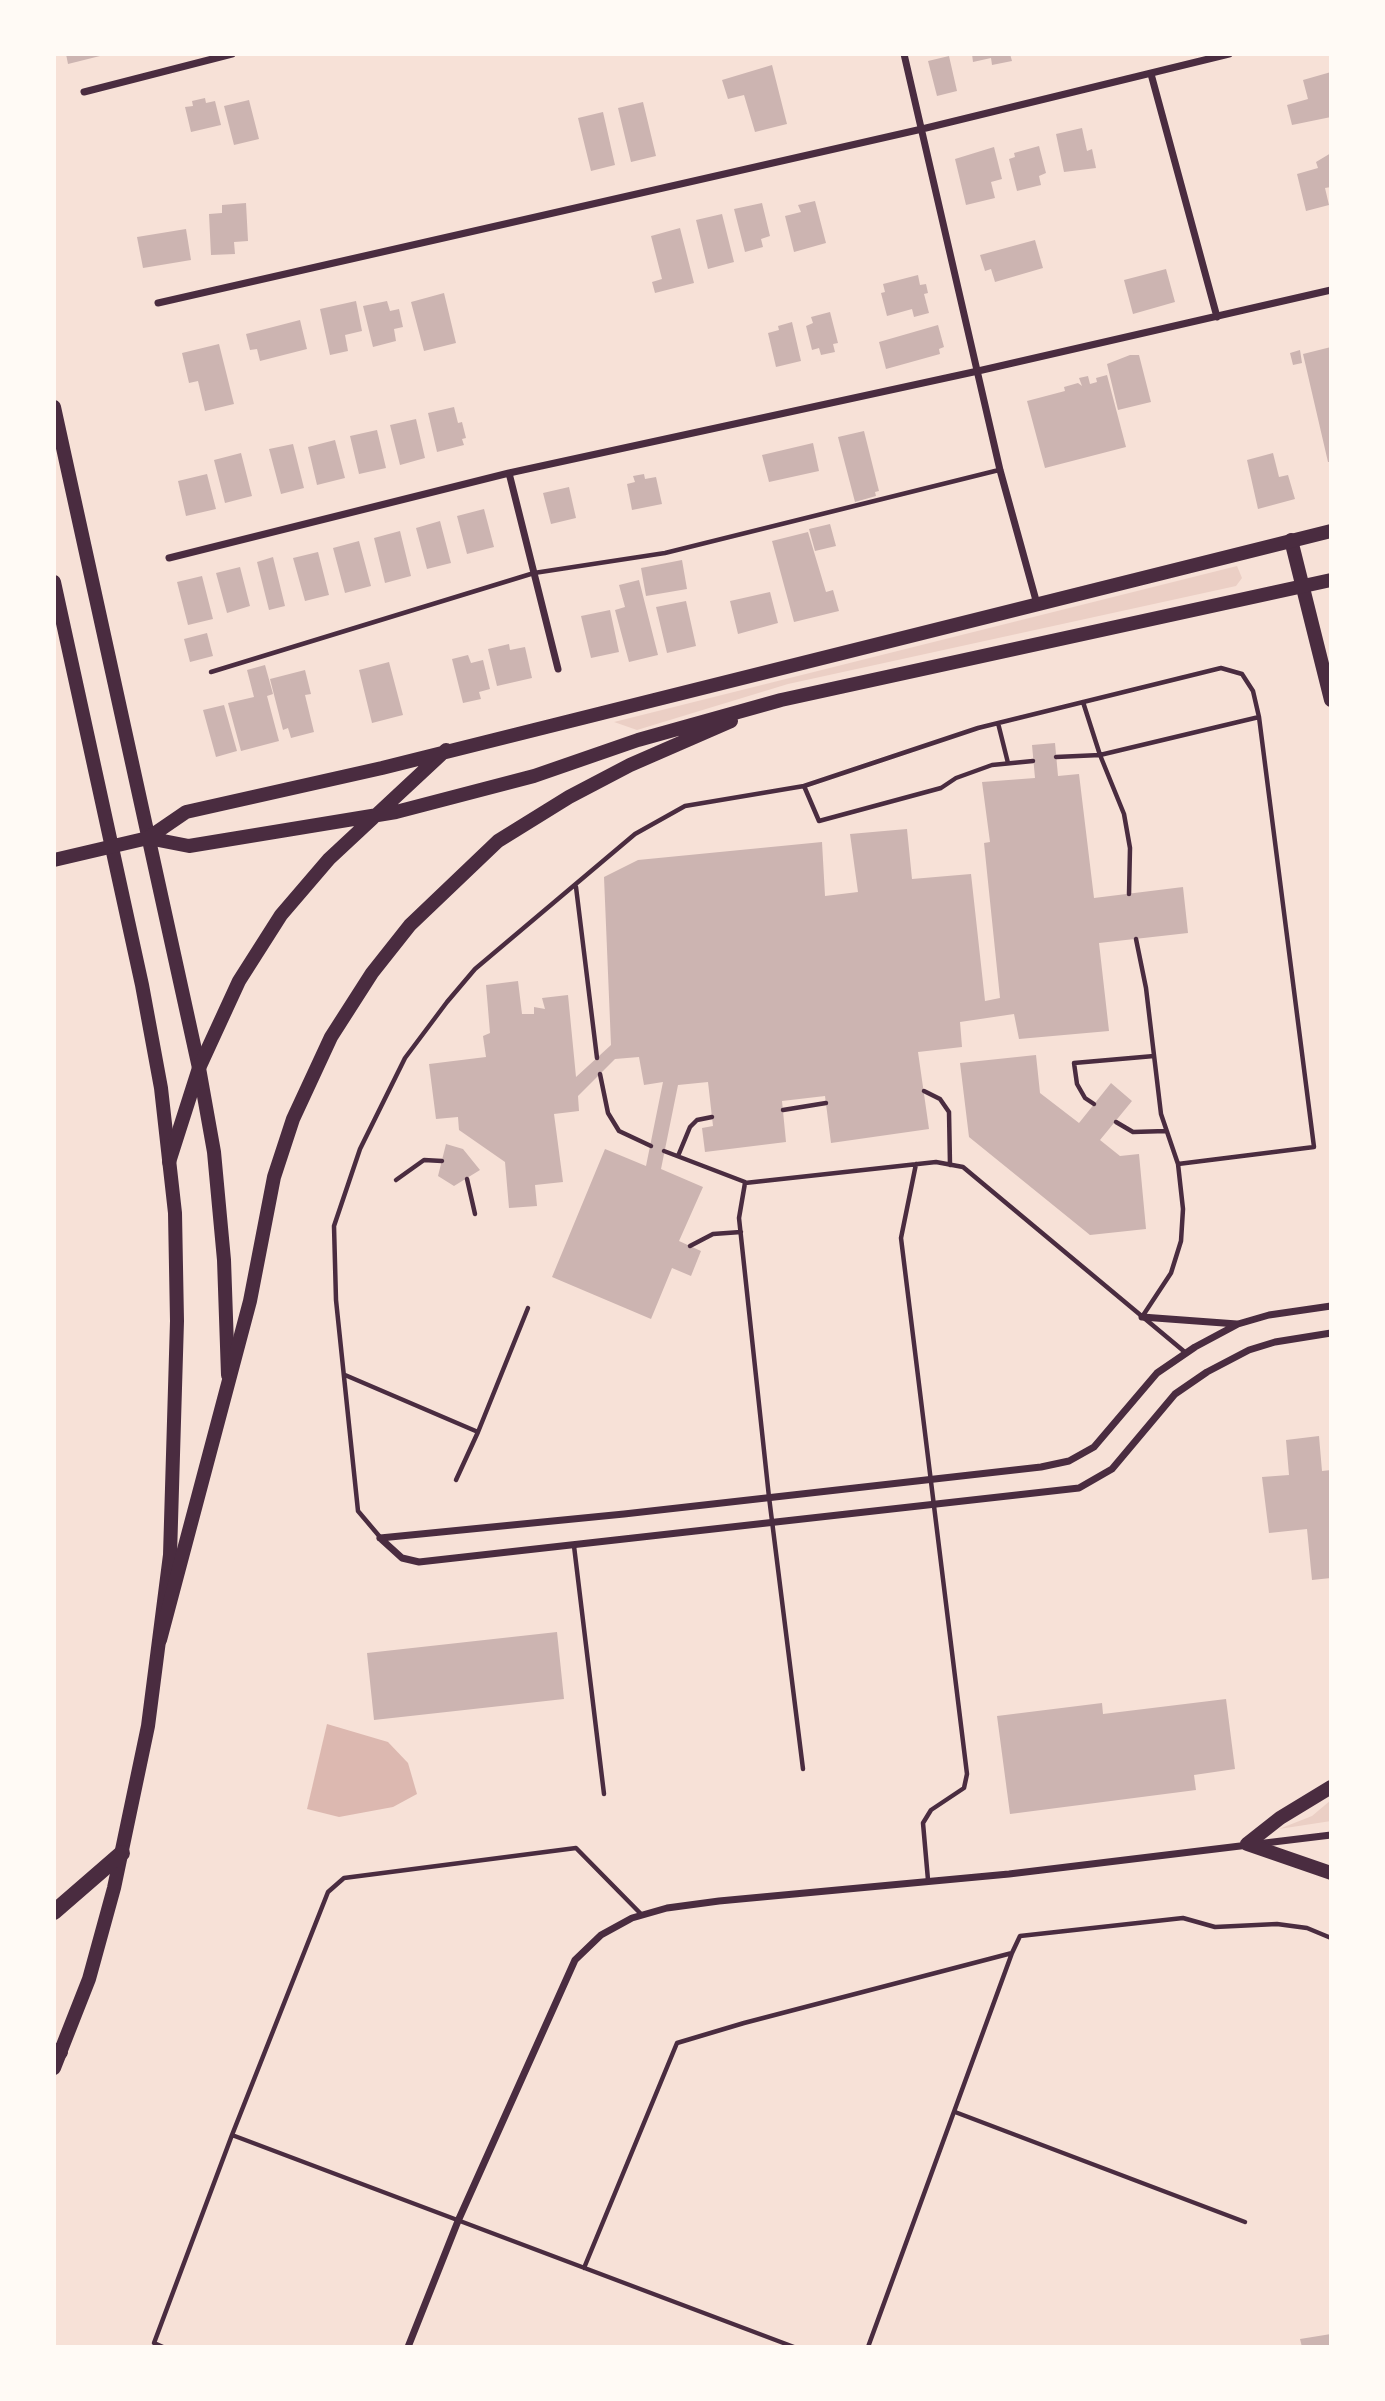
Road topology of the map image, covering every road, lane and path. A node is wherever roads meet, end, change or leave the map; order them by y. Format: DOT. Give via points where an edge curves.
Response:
graph roads {
  1 [pos="232,54"];
  2 [pos="904,54"];
  3 [pos="1229,54"];
  4 [pos="1152,74"];
  5 [pos="84,92"];
  6 [pos="922,129"];
  7 [pos="1331,290"];
  8 [pos="158,303"];
  9 [pos="1217,317"];
  10 [pos="978,371"];
  11 [pos="54,407"];
  12 [pos="1000,470"];
  13 [pos="509,472"];
  14 [pos="1331,531"];
  15 [pos="1291,540"];
  16 [pos="169,558"];
  17 [pos="534,573"];
  18 [pos="1331,580"];
  19 [pos="54,582"];
  20 [pos="1305,585"];
  21 [pos="1038,605"];
  22 [pos="558,669"];
  23 [pos="211,672"];
  24 [pos="1331,699"];
  25 [pos="780,700"];
  26 [pos="1083,702"];
  27 [pos="1259,717"];
  28 [pos="998,723"];
  29 [pos="447,750"];
  30 [pos="1100,755"];
  31 [pos="1056,757"];
  32 [pos="1033,761"];
  33 [pos="1008,763"];
  34 [pos="804,786"];
  35 [pos="378,816"];
  36 [pos="148,838"];
  37 [pos="112,845"];
  38 [pos="54,860"];
  39 [pos="576,887"];
  40 [pos="1129,894"];
  41 [pos="1136,939"];
  42 [pos="1154,1056"];
  43 [pos="597,1058"];
  44 [pos="199,1068"];
  45 [pos="600,1074"];
  46 [pos="924,1091"];
  47 [pos="826,1103"];
  48 [pos="1094,1104"];
  49 [pos="782,1110"];
  50 [pos="712,1117"];
  51 [pos="1116,1122"];
  52 [pos="1166,1131"];
  53 [pos="650,1146"];
  54 [pos="664,1151"];
  55 [pos="678,1156"];
  56 [pos="169,1161"];
  57 [pos="442,1161"];
  58 [pos="916,1164"];
  59 [pos="1178,1164"];
  60 [pos="950,1165"];
  61 [pos="467,1179"];
  62 [pos="396,1180"];
  63 [pos="745,1182"];
  64 [pos="475,1214"];
  65 [pos="741,1232"];
  66 [pos="690,1246"];
  67 [pos="1331,1306"];
  68 [pos="528,1308"];
  69 [pos="1142,1317"];
  70 [pos="1238,1324"];
  71 [pos="1331,1334"];
  72 [pos="1322,1336"];
  73 [pos="1331,1339"];
  74 [pos="1186,1353"];
  75 [pos="344,1375"];
  76 [pos="228,1380"];
  77 [pos="478,1432"];
  78 [pos="929,1479"];
  79 [pos="456,1480"];
  80 [pos="769,1497"];
  81 [pos="933,1506"];
  82 [pos="772,1524"];
  83 [pos="380,1538"];
  84 [pos="574,1546"];
  85 [pos="160,1640"];
  86 [pos="803,1769"];
  87 [pos="1331,1787"];
  88 [pos="604,1794"];
  89 [pos="1331,1835"];
  90 [pos="1247,1844"];
  91 [pos="122,1853"];
  92 [pos="1331,1873"];
  93 [pos="928,1880"];
  94 [pos="54,1912"];
  95 [pos="642,1915"];
  96 [pos="1331,1938"];
  97 [pos="1012,1954"];
  98 [pos="56,2057"];
  99 [pos="955,2112"];
  100 [pos="232,2135"];
  101 [pos="458,2221"];
  102 [pos="1245,2222"];
  103 [pos="584,2268"];
  104 [pos="163,2347"];
  105 [pos="408,2347"];
  106 [pos="794,2347"];
  107 [pos="868,2347"];
  1 -- 5 [label="street"];
  2 -- 6 [label="street"];
  3 -- 4 [label="street"];
  4 -- 6 [label="street"];
  4 -- 9 [label="street"];
  6 -- 8 [label="street"];
  6 -- 10 [label="street"];
  7 -- 9 [label="street"];
  9 -- 10 [label="street"];
  10 -- 12 [label="street"];
  10 -- 13 [label="street"];
  11 -- 36 [label="main road"];
  12 -- 17 [label="lane" via="665,553"];
  12 -- 21 [label="street"];
  13 -- 16 [label="street"];
  13 -- 17 [label="street"];
  14 -- 15 [label="main road"];
  15 -- 20 [label="main road"];
  15 -- 21 [label="main road"];
  17 -- 22 [label="street"];
  17 -- 23 [label="lane"];
  18 -- 20 [label="main road"];
  19 -- 37 [label="main road"];
  20 -- 24 [label="main road"];
  20 -- 25 [label="main road"];
  21 -- 29 [label="main road"];
  25 -- 35 [label="main road" via="638,740 534,776"];
  25 -- 76 [label="main road" via="630,765 498,841 395,944 331,1037 293,1119 274,1177 250,1301"];
  26 -- 27 [label="lane" via="1221,668 1242,674 1253,691"];
  26 -- 28 [label="lane"];
  26 -- 30 [label="lane"];
  27 -- 30 [label="lane"];
  27 -- 59 [label="lane" via="1314,1147"];
  28 -- 33 [label="lane"];
  28 -- 34 [label="lane"];
  29 -- 35 [label="main road"];
  29 -- 36 [label="main road" via="186,812"];
  30 -- 31 [label="lane"];
  30 -- 40 [label="lane" via="1124,814 1130,848"];
  32 -- 33 [label="lane"];
  33 -- 34 [label="lane" via="980,769 941,788 819,821"];
  34 -- 39 [label="lane" via="685,806 635,834"];
  35 -- 36 [label="main road" via="188,846"];
  35 -- 44 [label="main road" via="329,859 281,915 239,981"];
  36 -- 37 [label="main road"];
  36 -- 44 [label="main road"];
  37 -- 38 [label="main road"];
  37 -- 56 [label="main road" via="142,985"];
  39 -- 43 [label="lane"];
  39 -- 75 [label="lane" via="475,969 447,1002 405,1058 360,1149 334,1226"];
  41 -- 42 [label="lane"];
  42 -- 48 [label="lane" via="1074,1063 1077,1084"];
  42 -- 52 [label="lane"];
  44 -- 56 [label="main road"];
  44 -- 76 [label="main road" via="214,1153 224,1260"];
  45 -- 53 [label="lane" via="608,1113 619,1130"];
  46 -- 60 [label="lane" via="940,1099 949,1112"];
  47 -- 49 [label="lane"];
  50 -- 55 [label="lane" via="690,1126"];
  51 -- 52 [label="lane" via="1133,1132"];
  52 -- 59 [label="lane"];
  54 -- 55 [label="lane"];
  55 -- 63 [label="lane"];
  56 -- 85 [label="main road" via="175,1213 175,1470"];
  57 -- 62 [label="lane" via="424,1160"];
  58 -- 60 [label="lane"];
  58 -- 63 [label="lane"];
  58 -- 78 [label="lane" via="901,1238"];
  59 -- 69 [label="lane" via="1181,1241 1171,1273"];
  60 -- 69 [label="lane" via="963,1167"];
  61 -- 64 [label="lane"];
  63 -- 65 [label="lane"];
  65 -- 66 [label="lane" via="713,1234"];
  65 -- 80 [label="lane"];
  67 -- 70 [label="street"];
  68 -- 77 [label="lane"];
  69 -- 70 [label="street"];
  69 -- 74 [label="lane"];
  70 -- 74 [label="street"];
  71 -- 72 [label="street"];
  72 -- 73 [label="street"];
  72 -- 81 [label="street" via="1249,1350 1207,1372 1175,1394 1112,1469 1079,1488"];
  74 -- 78 [label="street" via="1157,1373 1094,1447 1069,1461"];
  75 -- 77 [label="lane"];
  75 -- 83 [label="lane" via="358,1511"];
  76 -- 85 [label="main road"];
  77 -- 79 [label="lane"];
  78 -- 80 [label="street"];
  78 -- 81 [label="lane"];
  80 -- 82 [label="lane"];
  80 -- 83 [label="street"];
  81 -- 82 [label="street"];
  81 -- 93 [label="lane" via="967,1774 964,1788 931,1810 923,1823"];
  82 -- 84 [label="street"];
  82 -- 86 [label="lane"];
  83 -- 84 [label="street" via="402,1558 419,1562"];
  84 -- 88 [label="lane"];
  85 -- 91 [label="main road"];
  87 -- 90 [label="main road"];
  89 -- 90 [label="street"];
  90 -- 92 [label="main road"];
  90 -- 93 [label="street"];
  91 -- 94 [label="highway"];
  91 -- 98 [label="main road" via="89,1979"];
  93 -- 95 [label="street" via="719,1901"];
  95 -- 100 [label="lane" via="576,1849 344,1878 328,1892"];
  95 -- 101 [label="street" via="601,1935 575,1960"];
  96 -- 97 [label="lane" via="1307,1928 1277,1924 1215,1927 1183,1919 1020,1936"];
  97 -- 99 [label="lane"];
  97 -- 103 [label="lane" via="677,2043"];
  99 -- 102 [label="lane"];
  99 -- 107 [label="lane"];
  100 -- 101 [label="lane"];
  100 -- 104 [label="lane" via="154,2343"];
  101 -- 103 [label="lane"];
  101 -- 105 [label="street"];
  103 -- 106 [label="lane"];
}
